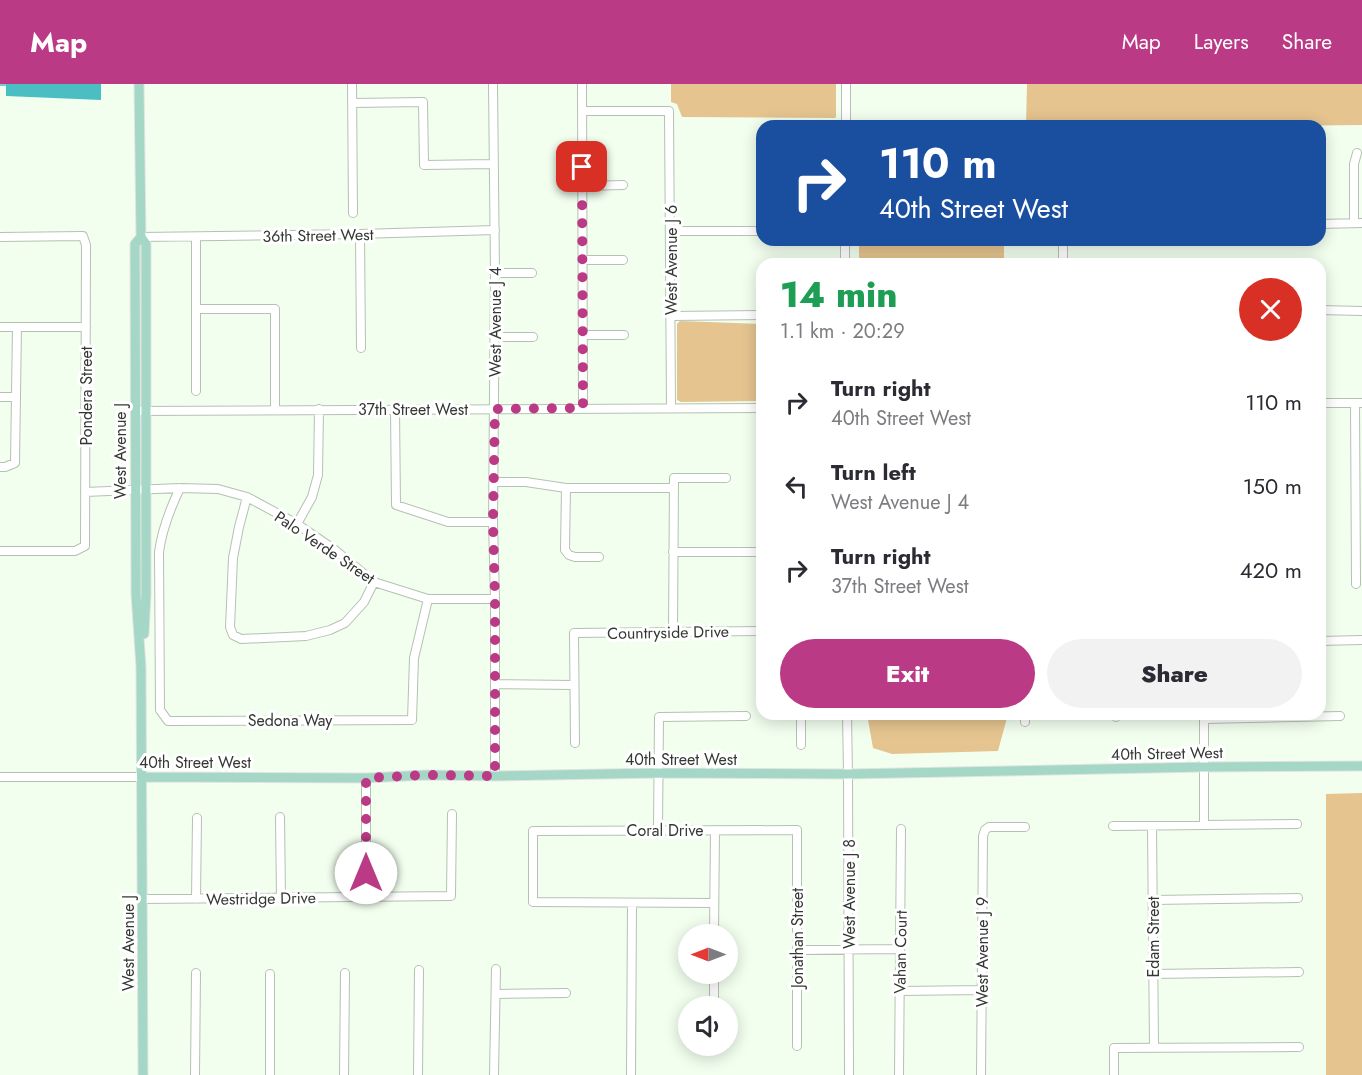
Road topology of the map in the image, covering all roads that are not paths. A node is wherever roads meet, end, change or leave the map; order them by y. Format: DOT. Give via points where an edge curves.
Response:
graph roads {
  1 [pos="140,84"];
  2 [pos="352,84"];
  3 [pos="493,84"];
  4 [pos="582,84"];
  5 [pos="846,84"];
  6 [pos="352,103"];
  7 [pos="582,111"];
  8 [pos="846,120"];
  9 [pos="1357,153"];
  10 [pos="494,164"];
  11 [pos="622,185"];
  12 [pos="583,186"];
  13 [pos="353,213"];
  14 [pos="1358,223"];
  15 [pos="1326,224"];
  16 [pos="495,230"];
  17 [pos="671,231"];
  18 [pos="756,231"];
  19 [pos="360,234"];
  20 [pos="0,237"];
  21 [pos="141,237"];
  22 [pos="196,237"];
  23 [pos="583,260"];
  24 [pos="623,260"];
  25 [pos="495,273"];
  26 [pos="532,273"];
  27 [pos="196,309"];
  28 [pos="1326,310"];
  29 [pos="1362,311"];
  30 [pos="756,315"];
  31 [pos="671,316"];
  32 [pos="0,327"];
  33 [pos="17,327"];
  34 [pos="86,327"];
  35 [pos="583,335"];
  36 [pos="624,335"];
  37 [pos="533,337"];
  38 [pos="495,338"];
  39 [pos="361,348"];
  40 [pos="196,391"];
  41 [pos="16,397"];
  42 [pos="0,398"];
  43 [pos="1326,403"];
  44 [pos="1358,403"];
  45 [pos="583,408"];
  46 [pos="671,408"];
  47 [pos="756,408"];
  48 [pos="319,409"];
  49 [pos="395,409"];
  50 [pos="495,409"];
  51 [pos="275,410"];
  52 [pos="135,411"];
  53 [pos="146,411"];
  54 [pos="0,467"];
  55 [pos="726,478"];
  56 [pos="1359,478"];
  57 [pos="494,482"];
  58 [pos="180,488"];
  59 [pos="566,488"];
  60 [pos="674,488"];
  61 [pos="146,489"];
  62 [pos="135,490"];
  63 [pos="85,492"];
  64 [pos="247,497"];
  65 [pos="493,522"];
  66 [pos="297,524"];
  67 [pos="0,551"];
  68 [pos="674,552"];
  69 [pos="756,552"];
  70 [pos="599,556"];
  71 [pos="374,582"];
  72 [pos="1356,584"];
  73 [pos="428,599"];
  74 [pos="495,599"];
  75 [pos="756,631"];
  76 [pos="673,632"];
  77 [pos="1362,640"];
  78 [pos="1326,641"];
  79 [pos="141,667"];
  80 [pos="495,684"];
  81 [pos="574,685"];
  82 [pos="746,716"];
  83 [pos="1326,716"];
  84 [pos="1340,716"];
  85 [pos="801,720"];
  86 [pos="847,720"];
  87 [pos="1204,720"];
  88 [pos="575,743"];
  89 [pos="801,746"];
  90 [pos="1362,766"];
  91 [pos="1204,767"];
  92 [pos="658,773"];
  93 [pos="848,774"];
  94 [pos="495,776"];
  95 [pos="0,777"];
  96 [pos="142,777"];
  97 [pos="366,778"];
  98 [pos="452,814"];
  99 [pos="280,817"];
  100 [pos="197,818"];
  101 [pos="1297,824"];
  102 [pos="1204,825"];
  103 [pos="1113,826"];
  104 [pos="1152,826"];
  105 [pos="1025,827"];
  106 [pos="901,829"];
  107 [pos="658,830"];
  108 [pos="715,830"];
  109 [pos="797,830"];
  110 [pos="366,896"];
  111 [pos="281,898"];
  112 [pos="1298,898"];
  113 [pos="142,899"];
  114 [pos="196,899"];
  115 [pos="1153,900"];
  116 [pos="632,903"];
  117 [pos="714,903"];
  118 [pos="714,924"];
  119 [pos="900,949"];
  120 [pos="797,950"];
  121 [pos="849,950"];
  122 [pos="496,969"];
  123 [pos="419,970"];
  124 [pos="1299,972"];
  125 [pos="196,973"];
  126 [pos="345,973"];
  127 [pos="270,974"];
  128 [pos="1153,974"];
  129 [pos="982,990"];
  130 [pos="900,991"];
  131 [pos="566,993"];
  132 [pos="496,994"];
  133 [pos="797,1046"];
  134 [pos="1154,1047"];
  135 [pos="1299,1047"];
  136 [pos="143,1075"];
  137 [pos="195,1075"];
  138 [pos="270,1075"];
  139 [pos="344,1075"];
  140 [pos="418,1075"];
  141 [pos="494,1075"];
  142 [pos="631,1075"];
  143 [pos="849,1075"];
  144 [pos="899,1075"];
  145 [pos="981,1075"];
  146 [pos="1114,1075"];
  1 -- 21 [label="main road, West Avenue J"];
  2 -- 6 [label="street"];
  3 -- 10 [label="street, West Avenue J 4"];
  4 -- 7 [label="street"];
  5 -- 8 [label="street"];
  6 -- 10 [label="street" via="423,102 424,165"];
  6 -- 13 [label="street"];
  7 -- 12 [label="street"];
  7 -- 17 [label="street, West Avenue J 6" via="669,111"];
  9 -- 14 [label="street" via="1354,164"];
  10 -- 16 [label="street, West Avenue J 4"];
  11 -- 12 [label="street"];
  12 -- 23 [label="street"];
  14 -- 15 [label="street"];
  16 -- 19 [label="street, 36th Street West"];
  16 -- 25 [label="street, West Avenue J 4"];
  17 -- 18 [label="street"];
  17 -- 31 [label="street, West Avenue J 6"];
  19 -- 22 [label="street, 36th Street West"];
  19 -- 39 [label="street"];
  20 -- 34 [label="street, Pondera Street" via="83,237"];
  21 -- 22 [label="street, 36th Street West"];
  21 -- 52 [label="main road, West Avenue J" via="135,244"];
  21 -- 53 [label="main road, West Avenue J" via="146,244"];
  22 -- 27 [label="street"];
  23 -- 24 [label="street"];
  23 -- 35 [label="street"];
  25 -- 26 [label="street"];
  25 -- 38 [label="street, West Avenue J 4"];
  27 -- 40 [label="street"];
  27 -- 51 [label="street" via="275,309"];
  28 -- 29 [label="street"];
  30 -- 31 [label="street"];
  31 -- 46 [label="street, West Avenue J 6"];
  32 -- 33 [label="street"];
  33 -- 34 [label="street"];
  33 -- 41 [label="street"];
  34 -- 63 [label="street, Pondera Street"];
  35 -- 36 [label="street"];
  35 -- 45 [label="street"];
  37 -- 38 [label="street"];
  38 -- 50 [label="street, West Avenue J 4"];
  41 -- 42 [label="street"];
  41 -- 54 [label="street" via="15,463"];
  43 -- 44 [label="street"];
  44 -- 56 [label="street"];
  45 -- 46 [label="street, 37th Street West"];
  45 -- 50 [label="street, 37th Street West"];
  46 -- 47 [label="street, 37th Street West"];
  48 -- 49 [label="street, 37th Street West"];
  48 -- 51 [label="street, 37th Street West"];
  48 -- 66 [label="street" via="318,475 312,497"];
  49 -- 50 [label="street, 37th Street West"];
  49 -- 65 [label="street" via="396,505 448,522"];
  50 -- 57 [label="street, West Avenue J 4"];
  51 -- 53 [label="street, 37th Street West"];
  52 -- 53 [label="street, 37th Street West"];
  52 -- 62 [label="main road, West Avenue J"];
  53 -- 61 [label="main road, West Avenue J"];
  55 -- 60 [label="street" via="674,478"];
  56 -- 72 [label="street"];
  57 -- 59 [label="street"];
  57 -- 65 [label="street, West Avenue J 4"];
  58 -- 61 [label="street, Palo Verde Street"];
  58 -- 64 [label="street, Palo Verde Street" via="218,489"];
  58 -- 73 [label="street, Sedona Way" via="159,552 160,710 168,721 412,720 414,658"];
  59 -- 60 [label="street"];
  59 -- 70 [label="street" via="565,550 575,557"];
  60 -- 68 [label="street"];
  61 -- 62 [label="street, Palo Verde Street"];
  61 -- 79 [label="main road, West Avenue J"];
  62 -- 63 [label="street, Palo Verde Street"];
  62 -- 79 [label="main road, West Avenue J"];
  63 -- 67 [label="street, Pondera Street" via="85,546 75,551"];
  64 -- 66 [label="street, Palo Verde Street"];
  64 -- 71 [label="street" via="233,558 233,635 241,639 306,636 330,630 345,622 364,602"];
  65 -- 74 [label="street, West Avenue J 4"];
  66 -- 71 [label="street, Palo Verde Street"];
  68 -- 69 [label="street"];
  68 -- 76 [label="street"];
  71 -- 73 [label="street, Palo Verde Street"];
  73 -- 74 [label="street, Palo Verde Street"];
  74 -- 80 [label="street, West Avenue J 4"];
  75 -- 76 [label="street, Countryside Drive"];
  76 -- 81 [label="street, Countryside Drive" via="574,633"];
  77 -- 78 [label="street"];
  79 -- 96 [label="main road, West Avenue J"];
  80 -- 81 [label="street"];
  80 -- 94 [label="street, West Avenue J 4"];
  81 -- 88 [label="street"];
  82 -- 92 [label="street" via="659,717"];
  83 -- 84 [label="street"];
  85 -- 89 [label="street"];
  86 -- 93 [label="street, West Avenue J 8"];
  87 -- 91 [label="street"];
  90 -- 91 [label="main road, 40th Street West"];
  91 -- 93 [label="main road, 40th Street West"];
  91 -- 102 [label="street"];
  92 -- 93 [label="main road, 40th Street West"];
  92 -- 94 [label="main road, 40th Street West"];
  92 -- 107 [label="street"];
  93 -- 121 [label="street, West Avenue J 8"];
  94 -- 97 [label="main road, 40th Street West"];
  95 -- 96 [label="street, 40th Street West"];
  96 -- 97 [label="main road, 40th Street West"];
  96 -- 113 [label="main road, West Avenue J"];
  97 -- 110 [label="street"];
  98 -- 110 [label="street, Westridge Drive" via="452,896"];
  99 -- 111 [label="street"];
  100 -- 114 [label="street"];
  101 -- 102 [label="street"];
  102 -- 104 [label="street"];
  103 -- 104 [label="street"];
  104 -- 115 [label="street, Edam Street"];
  105 -- 129 [label="street, West Avenue J 9" via="989,827 982,836"];
  106 -- 119 [label="street, Vahan Court"];
  107 -- 108 [label="street, Coral Drive"];
  107 -- 116 [label="street, Coral Drive" via="533,831 533,902"];
  108 -- 109 [label="street, Coral Drive"];
  108 -- 117 [label="street"];
  109 -- 120 [label="street, Jonathan Street"];
  110 -- 111 [label="street, Westridge Drive"];
  111 -- 114 [label="street, Westridge Drive"];
  112 -- 115 [label="street"];
  113 -- 114 [label="street, Westridge Drive"];
  113 -- 136 [label="main road, West Avenue J"];
  115 -- 128 [label="street, Edam Street"];
  116 -- 117 [label="street"];
  116 -- 142 [label="street"];
  117 -- 118 [label="street"];
  119 -- 121 [label="street"];
  119 -- 130 [label="street, Vahan Court"];
  120 -- 121 [label="street"];
  120 -- 133 [label="street, Jonathan Street"];
  121 -- 143 [label="street, West Avenue J 8"];
  122 -- 132 [label="street"];
  123 -- 140 [label="street"];
  124 -- 128 [label="street"];
  125 -- 137 [label="street"];
  126 -- 139 [label="street"];
  127 -- 138 [label="street"];
  128 -- 134 [label="street, Edam Street"];
  129 -- 130 [label="street"];
  129 -- 145 [label="street, West Avenue J 9"];
  130 -- 144 [label="street, Vahan Court"];
  131 -- 132 [label="street"];
  132 -- 141 [label="street"];
  134 -- 135 [label="street"];
  134 -- 146 [label="street" via="1114,1048"];
}
